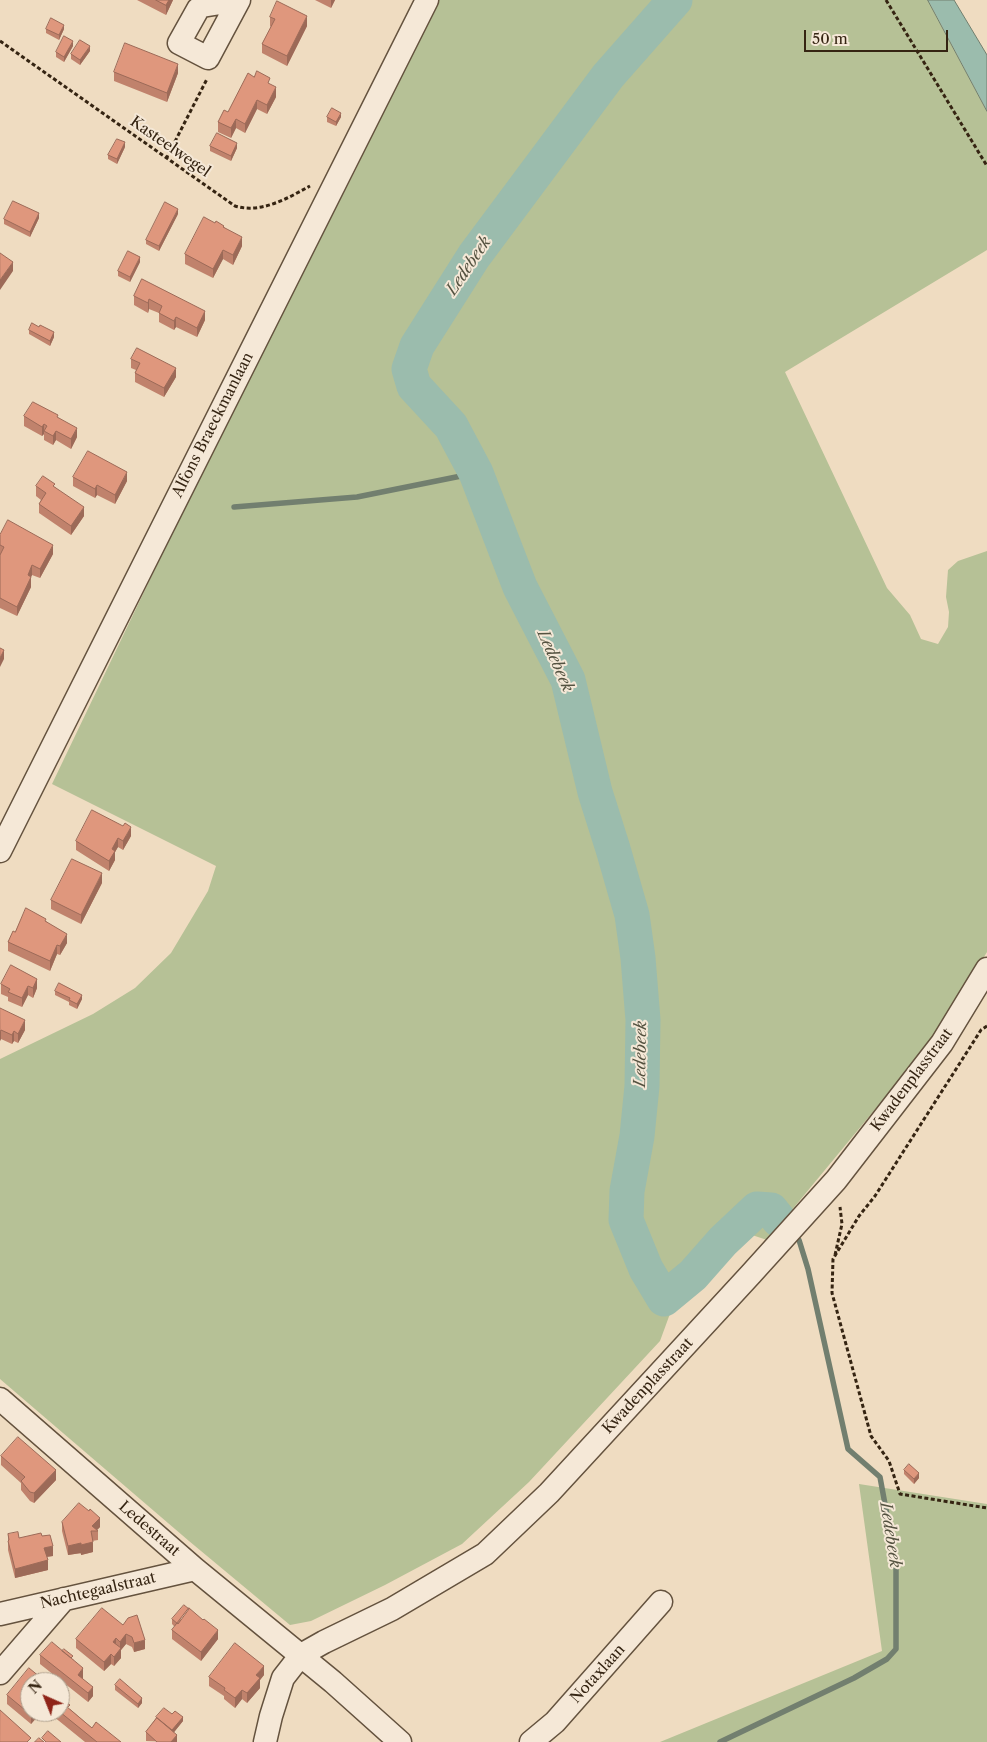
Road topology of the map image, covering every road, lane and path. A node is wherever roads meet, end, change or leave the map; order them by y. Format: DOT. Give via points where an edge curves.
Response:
graph roads {
  1 [pos="427,0"];
  2 [pos="886,0"];
  3 [pos="0,41"];
  4 [pos="208,58"];
  5 [pos="166,159"];
  6 [pos="987,166"];
  7 [pos="339,173"];
  8 [pos="0,851"];
  9 [pos="987,969"];
  10 [pos="987,1026"];
  11 [pos="836,1180"];
  12 [pos="834,1259"];
  13 [pos="0,1399"];
  14 [pos="987,1508"];
  15 [pos="195,1569"];
  16 [pos="64,1599"];
  17 [pos="661,1602"];
  18 [pos="0,1614"];
  19 [pos="301,1655"];
  20 [pos="0,1674"];
  21 [pos="265,1742"];
  22 [pos="400,1742"];
  23 [pos="531,1742"];
  1 -- 7 [label="street, Alfons Braeckmanlaan"];
  2 -- 6 [label="path"];
  3 -- 5 [label="path, Kasteelwegel"];
  4 -- 5 [label="path" via="210,72"];
  5 -- 7 [label="path, Kasteelwegel" via="245,209 280,201"];
  7 -- 8 [label="street, Alfons Braeckmanlaan"];
  9 -- 11 [label="street, Kwadenplasstraat" via="942,1043"];
  10 -- 12 [label="path" via="981,1030"];
  11 -- 12 [label="path" via="842,1224"];
  11 -- 19 [label="street, Kwadenplasstraat" via="550,1493 485,1554 392,1609"];
  12 -- 14 [label="path" via="832,1293 871,1436 889,1461 900,1494"];
  13 -- 15 [label="street, Ledestraat"];
  15 -- 16 [label="street, Nachtegaalstraat"];
  15 -- 19 [label="street, Ledestraat"];
  16 -- 18 [label="street, Nachtegaalstraat"];
  16 -- 20 [label="street"];
  17 -- 23 [label="street, Notaxlaan" via="555,1722"];
  19 -- 21 [label="street, Kwadenplasstraat" via="283,1678"];
  19 -- 22 [label="street"];
}
